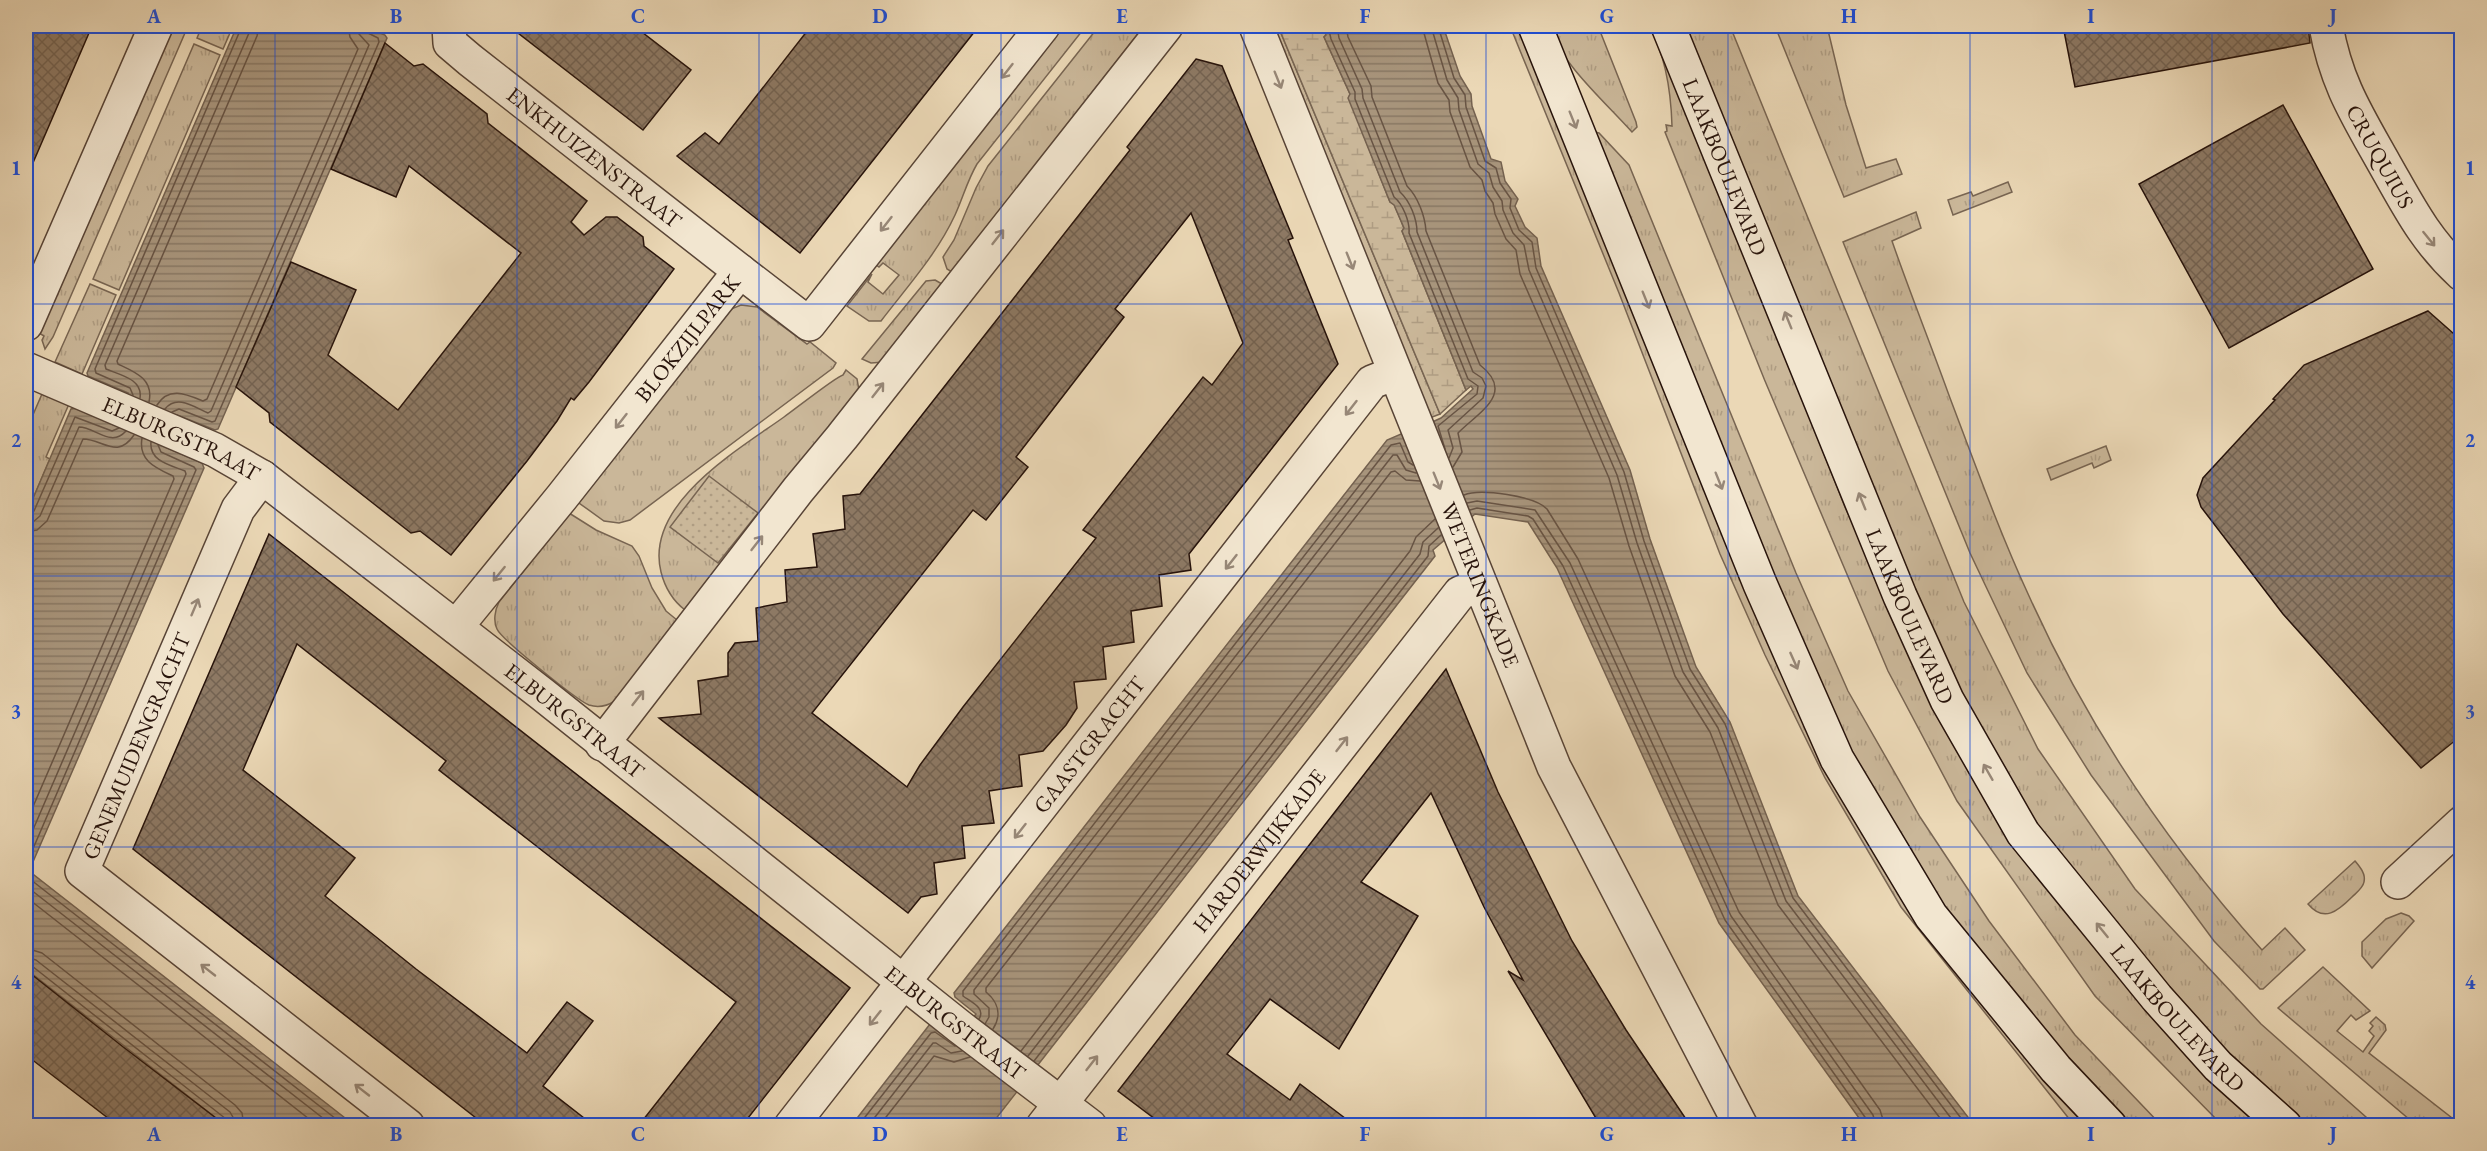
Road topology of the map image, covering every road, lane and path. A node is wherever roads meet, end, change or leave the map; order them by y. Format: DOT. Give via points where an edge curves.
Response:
graph roads {
  1 [pos="156,26"];
  2 [pos="1043,26"];
  3 [pos="1166,26"];
  4 [pos="1256,26"];
  5 [pos="1535,26"];
  6 [pos="1668,26"];
  7 [pos="2326,26"];
  8 [pos="450,34"];
  9 [pos="740,271"];
  10 [pos="2462,274"];
  11 [pos="26,324"];
  12 [pos="26,369"];
  13 [pos="1395,373"];
  14 [pos="262,477"];
  15 [pos="1480,585"];
  16 [pos="456,627"];
  17 [pos="602,744"];
  18 [pos="2462,823"];
  19 [pos="2398,882"];
  20 [pos="904,981"];
  21 [pos="1052,1114"];
  22 [pos="408,1125"];
  23 [pos="791,1125"];
  24 [pos="1090,1125"];
  25 [pos="1741,1125"];
  26 [pos="2110,1125"];
  27 [pos="2285,1125"];
  1 -- 11 [label="street"];
  2 -- 9 [label="street, BLOKZIJLPARK, one-way" via="809,324"];
  17 -- 3 [label="street, one-way"];
  4 -- 13 [label="street, WETERINGKADE, one-way"];
  5 -- 26 [label="street, one-way" via="1760,584 1837,759 1931,916 2056,1069"];
  27 -- 6 [label="street, LAAKBOULEVARD, one-way" via="2218,1066 2157,998 2023,833 1947,700 1900,596"];
  7 -- 10 [label="street, CRUQUIUS, one-way" via="2332,59 2346,95 2422,232"];
  8 -- 9 [label="street, ENKHUIZENSTRAAT"];
  9 -- 16 [label="street, BLOKZIJLPARK, one-way"];
  12 -- 14 [label="street, ELBURGSTRAAT" via="214,450"];
  13 -- 15 [label="street, WETERINGKADE, one-way"];
  13 -- 20 [label="street, GAASTGRACHT, one-way" via="1372,382"];
  14 -- 16 [label="street, ELBURGSTRAAT"];
  22 -- 14 [label="street, GENEMUIDENGRACHT, one-way" via="82,871 238,509"];
  21 -- 15 [label="street, HARDERWIJKKADE, one-way" via="1460,593"];
  15 -- 25 [label="street, WETERINGKADE" via="1554,767"];
  16 -- 17 [label="street, ELBURGSTRAAT"];
  17 -- 20 [label="street, ELBURGSTRAAT"];
  18 -- 19 [label="street"];
  20 -- 21 [label="street, ELBURGSTRAAT" via="1011,1066"];
  20 -- 23 [label="street, GAASTGRACHT, one-way"];
  21 -- 24 [label="street, ELBURGSTRAAT"];
}
